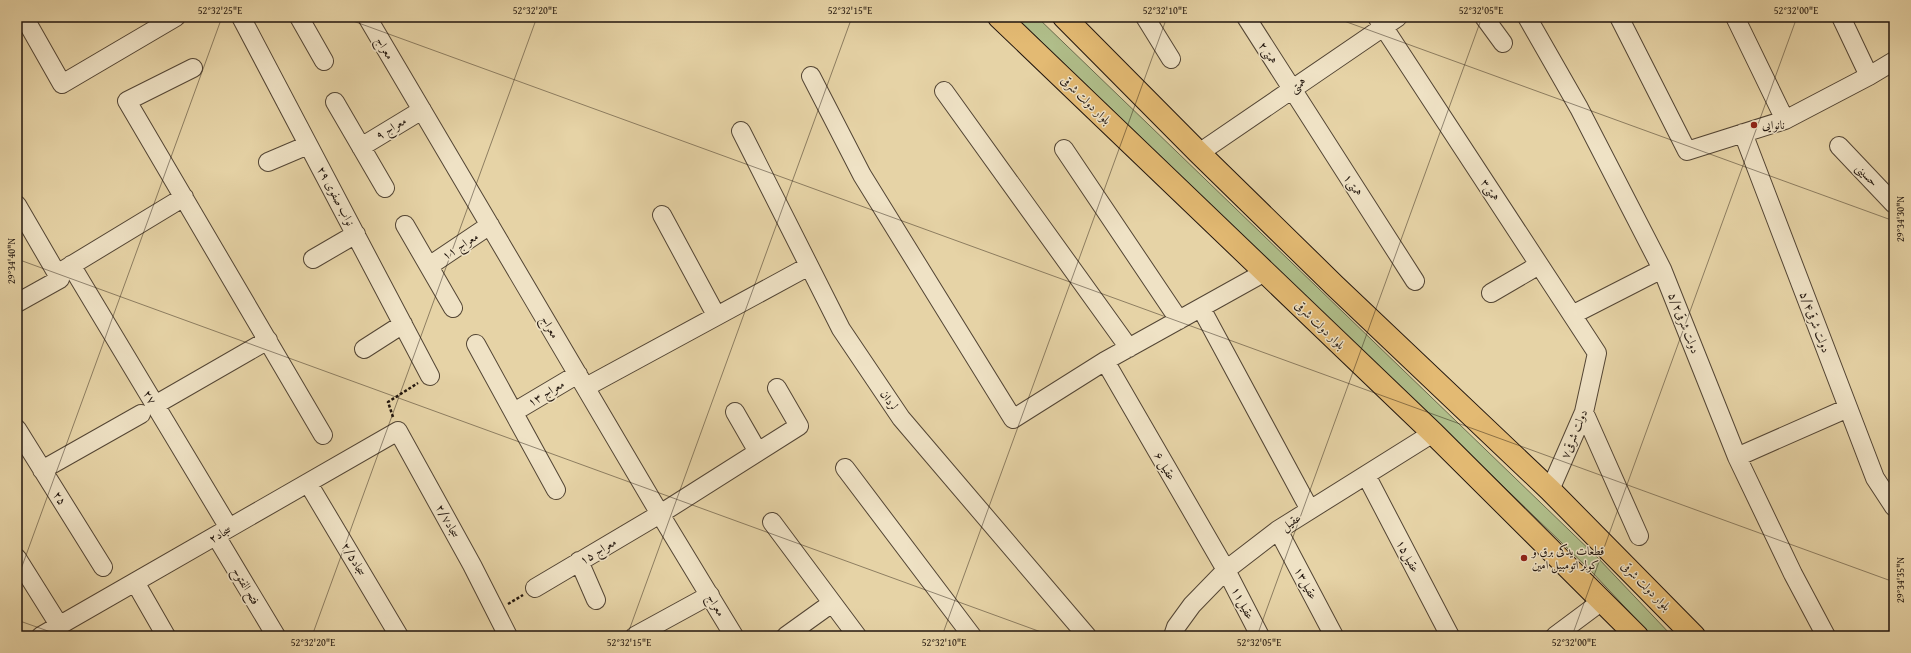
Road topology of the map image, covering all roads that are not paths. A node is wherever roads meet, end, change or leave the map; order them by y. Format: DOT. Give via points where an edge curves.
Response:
graph roads {
  1 [pos="24,17"];
  2 [pos="176,17"];
  3 [pos="241,17"];
  4 [pos="367,17"];
  5 [pos="999,17"];
  6 [pos="1064,17"];
  7 [pos="1145,17"];
  8 [pos="1246,17"];
  9 [pos="1484,17"];
  10 [pos="1527,17"];
  11 [pos="1619,17"];
  12 [pos="1735,17"];
  13 [pos="1841,17"];
  14 [pos="303,18"];
  15 [pos="1386,20"];
  16 [pos="1503,43"];
  17 [pos="1171,59"];
  18 [pos="1894,60"];
  19 [pos="324,62"];
  20 [pos="193,68"];
  21 [pos="810,76"];
  22 [pos="1869,76"];
  23 [pos="1291,90"];
  24 [pos="944,91"];
  25 [pos="335,102"];
  26 [pos="422,110"];
  27 [pos="1785,120"];
  28 [pos="741,131"];
  29 [pos="1743,133"];
  30 [pos="308,145"];
  31 [pos="1839,146"];
  32 [pos="361,147"];
  33 [pos="1064,149"];
  34 [pos="1199,153"];
  35 [pos="268,162"];
  36 [pos="385,188"];
  37 [pos="184,197"];
  38 [pos="1894,204"];
  39 [pos="17,205"];
  40 [pos="662,215"];
  41 [pos="404,225"];
  42 [pos="490,226"];
  43 [pos="356,234"];
  44 [pos="313,259"];
  45 [pos="1540,265"];
  46 [pos="429,266"];
  47 [pos="809,266"];
  48 [pos="1662,269"];
  49 [pos="1264,272"];
  50 [pos="63,273"];
  51 [pos="1415,281"];
  52 [pos="1491,293"];
  53 [pos="17,304"];
  54 [pos="453,308"];
  55 [pos="1201,308"];
  56 [pos="1572,315"];
  57 [pos="716,316"];
  58 [pos="1179,320"];
  59 [pos="403,324"];
  60 [pos="268,340"];
  61 [pos="476,344"];
  62 [pos="1129,348"];
  63 [pos="364,349"];
  64 [pos="1597,353"];
  65 [pos="1104,361"];
  66 [pos="430,376"];
  67 [pos="582,381"];
  68 [pos="777,388"];
  69 [pos="1848,408"];
  70 [pos="148,410"];
  71 [pos="514,412"];
  72 [pos="735,412"];
  73 [pos="1584,412"];
  74 [pos="17,429"];
  75 [pos="398,431"];
  76 [pos="1433,433"];
  77 [pos="323,435"];
  78 [pos="758,452"];
  79 [pos="1737,457"];
  80 [pos="845,468"];
  81 [pos="42,470"];
  82 [pos="1366,475"];
  83 [pos="308,483"];
  84 [pos="556,490"];
  85 [pos="1550,490"];
  86 [pos="1894,507"];
  87 [pos="1310,510"];
  88 [pos="660,514"];
  89 [pos="772,522"];
  90 [pos="1278,530"];
  91 [pos="222,532"];
  92 [pos="1639,536"];
  93 [pos="17,558"];
  94 [pos="579,562"];
  95 [pos="103,567"];
  96 [pos="1226,570"];
  97 [pos="135,582"];
  98 [pos="535,588"];
  99 [pos="710,596"];
  100 [pos="596,600"];
  101 [pos="1602,601"];
  102 [pos="832,603"];
  103 [pos="60,625"];
  104 [pos="1446,634"];
  105 [pos="41,636"];
  106 [pos="166,636"];
  107 [pos="276,636"];
  108 [pos="399,636"];
  109 [pos="508,636"];
  110 [pos="635,636"];
  111 [pos="734,636"];
  112 [pos="786,636"];
  113 [pos="857,636"];
  114 [pos="972,636"];
  115 [pos="1087,636"];
  116 [pos="1173,636"];
  117 [pos="1260,636"];
  118 [pos="1334,636"];
  119 [pos="1555,636"];
  120 [pos="1637,636"];
  121 [pos="1694,636"];
  122 [pos="1826,636"];
  1 -- 2 [label="street" via="62,84"];
  3 -- 30 [label="street, نواب صفوی ۲۹"];
  4 -- 26 [label="street, معراج"];
  5 -- 49 [label="main road, بلوار دولت شرقی"];
  6 -- 34 [label="main road, بلوار دولت شرقی"];
  7 -- 17 [label="street"];
  8 -- 23 [label="street, ۲همتی"];
  9 -- 16 [label="street"];
  10 -- 48 [label="street, ۵/۲دولت شرقی" via="1579,108"];
  11 -- 29 [label="street" via="1687,151"];
  12 -- 27 [label="street"];
  13 -- 22 [label="street"];
  14 -- 19 [label="street"];
  15 -- 23 [label="street, همتی"];
  15 -- 45 [label="street, ۳همتی"];
  18 -- 22 [label="street"];
  20 -- 37 [label="street" via="127,101"];
  21 -- 65 [label="street" via="862,175 1013,419"];
  22 -- 27 [label="street"];
  23 -- 34 [label="street, همتی"];
  23 -- 51 [label="street, ۱همتی"];
  24 -- 62 [label="street"];
  25 -- 32 [label="street"];
  26 -- 32 [label="street, معراج ۹"];
  26 -- 42 [label="street, معراج"];
  27 -- 29 [label="street"];
  28 -- 47 [label="street, لردان"];
  29 -- 69 [label="street, ۵/۴دولت شرقی"];
  30 -- 35 [label="street"];
  30 -- 43 [label="street, نواب صفوی ۲۹"];
  31 -- 38 [label="street, حسینی"];
  32 -- 36 [label="street"];
  33 -- 58 [label="street"];
  34 -- 85 [label="main road, بلوار دولت شرقی"];
  37 -- 50 [label="street"];
  37 -- 60 [label="street"];
  39 -- 50 [label="street, ۲۷"];
  40 -- 57 [label="street"];
  41 -- 46 [label="street"];
  42 -- 46 [label="street, معراج ۱۱"];
  42 -- 67 [label="street, معراج"];
  43 -- 44 [label="street"];
  43 -- 59 [label="street, نواب صفوی ۲۹"];
  45 -- 52 [label="street"];
  45 -- 56 [label="street, ۳همتی"];
  46 -- 54 [label="street"];
  47 -- 57 [label="street, معراج ۱۳"];
  47 -- 115 [label="street, لردان" via="841,328 901,418"];
  48 -- 56 [label="street"];
  48 -- 79 [label="street, ۵/۲دولت شرقی"];
  49 -- 55 [label="street"];
  49 -- 76 [label="main road, بلوار دولت شرقی"];
  50 -- 53 [label="street"];
  50 -- 70 [label="street, ۲۷"];
  55 -- 58 [label="street"];
  55 -- 87 [label="street"];
  56 -- 64 [label="street, ۳همتی"];
  57 -- 67 [label="street, معراج ۱۳"];
  58 -- 62 [label="street"];
  59 -- 63 [label="street"];
  59 -- 66 [label="street, نواب صفوی ۲۹"];
  60 -- 70 [label="street"];
  60 -- 77 [label="street"];
  61 -- 71 [label="street"];
  62 -- 65 [label="street"];
  64 -- 73 [label="street, ۷دولت شرقی"];
  65 -- 96 [label="street, عقیل ۶"];
  67 -- 71 [label="street, معراج ۱۳"];
  67 -- 88 [label="street, معراج"];
  68 -- 78 [label="street, معراج ۱۵" via="799,426"];
  69 -- 79 [label="street"];
  69 -- 86 [label="street, ۵/۴دولت شرقی" via="1875,478"];
  70 -- 81 [label="street"];
  70 -- 91 [label="street, ۲۷"];
  71 -- 84 [label="street"];
  72 -- 78 [label="street"];
  73 -- 85 [label="street, ۷دولت شرقی"];
  73 -- 92 [label="street"];
  74 -- 81 [label="street, ۲۵"];
  75 -- 83 [label="street, ۲سجاد"];
  75 -- 109 [label="street, سجاد۲/۷"];
  76 -- 82 [label="street, عقیل"];
  76 -- 101 [label="main road, بلوار دولت شرقی"];
  78 -- 88 [label="street, معراج ۱۵"];
  79 -- 122 [label="street, ۵/۲دولت شرقی"];
  80 -- 114 [label="street"];
  81 -- 95 [label="street, ۲۵"];
  82 -- 87 [label="street, عقیل"];
  82 -- 104 [label="street, عقیل۱۵"];
  83 -- 91 [label="street, ۲سجاد"];
  83 -- 108 [label="street, ۲/۵سجاد"];
  85 -- 121 [label="main road, بلوار دولت شرقی"];
  87 -- 90 [label="street, عقیل"];
  88 -- 94 [label="street, معراج ۱۵"];
  88 -- 99 [label="street, معراج"];
  89 -- 102 [label="street"];
  90 -- 96 [label="street, عقیل"];
  90 -- 118 [label="street, عقیل۱۳"];
  91 -- 97 [label="street, ۲سجاد"];
  91 -- 107 [label="street, فتح الفتوح"];
  93 -- 103 [label="street"];
  94 -- 98 [label="street, معراج ۱۵"];
  94 -- 100 [label="street"];
  96 -- 116 [label="street, عقیل" via="1192,605 1176,627"];
  96 -- 117 [label="street, عقیل۱۱"];
  97 -- 103 [label="street, ۲سجاد"];
  97 -- 106 [label="street"];
  99 -- 110 [label="street"];
  99 -- 111 [label="street, معراج"];
  101 -- 119 [label="street"];
  101 -- 120 [label="main road, بلوار دولت شرقی"];
  102 -- 112 [label="street"];
  102 -- 113 [label="street"];
  103 -- 105 [label="street, ۲سجاد"];
}
